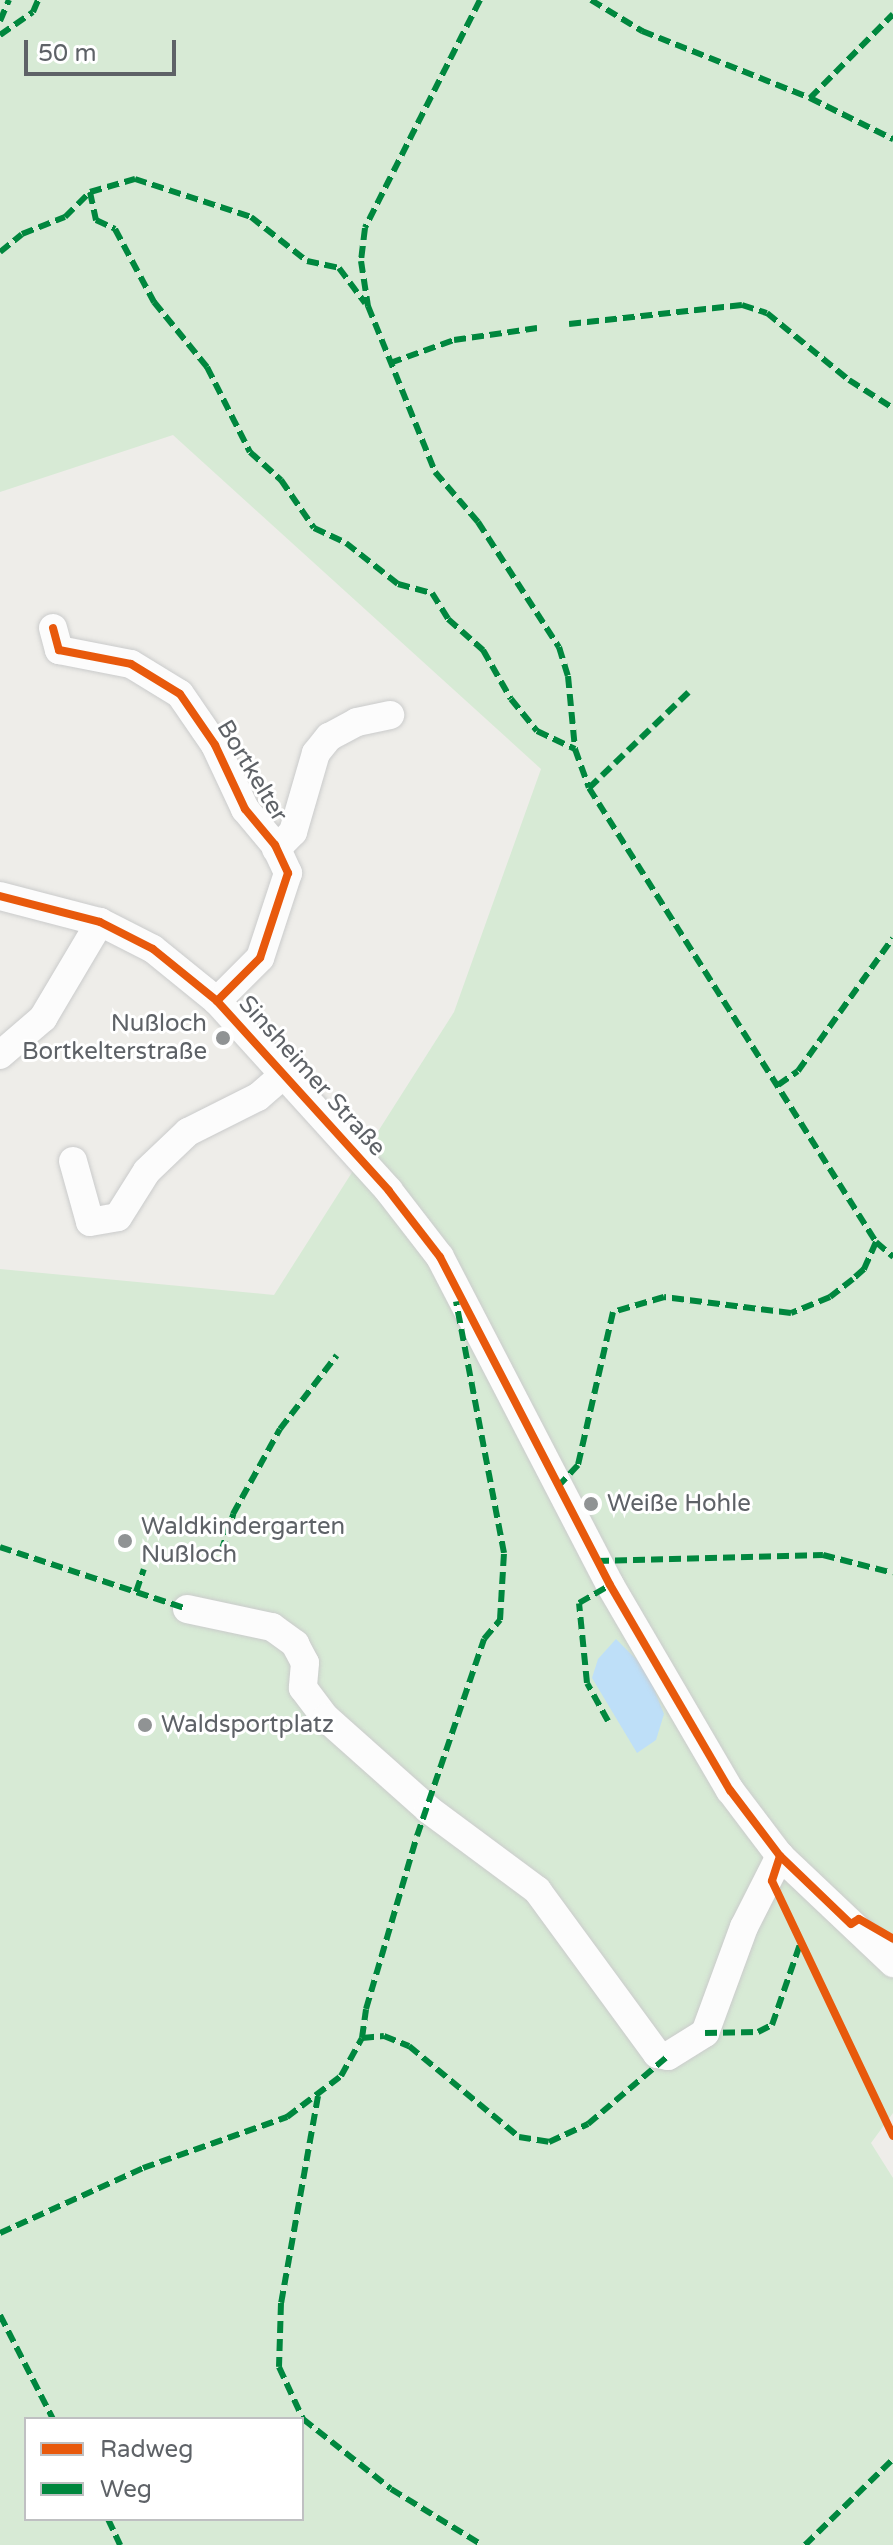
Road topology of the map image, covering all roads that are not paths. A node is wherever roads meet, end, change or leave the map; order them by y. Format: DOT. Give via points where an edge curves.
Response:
graph roads {
  1 [pos="53,628"];
  2 [pos="390,715"];
  3 [pos="276,849"];
  4 [pos="0,896"];
  5 [pos="100,922"];
  6 [pos="217,1001"];
  7 [pos="0,1055"];
  8 [pos="282,1076"];
  9 [pos="73,1161"];
  10 [pos="187,1609"];
  11 [pos="780,1856"];
  12 [pos="893,1963"];
  1 -- 3 [label="street, Bortkelter" via="59,650 131,664 180,694 215,745 245,809"];
  2 -- 3 [label="street" via="357,722 329,737 316,753 293,832"];
  3 -- 6 [label="street, Bortkelter" via="288,873 278,913 260,958"];
  4 -- 5 [label="street, Sinsheimer Straße"];
  5 -- 6 [label="street, Sinsheimer Straße" via="153,949"];
  5 -- 7 [label="street" via="43,1018"];
  6 -- 8 [label="street, Sinsheimer Straße"];
  8 -- 9 [label="street" via="258,1097 188,1132 147,1171 118,1217 90,1222"];
  8 -- 11 [label="street, Sinsheimer Straße" via="389,1191 440,1257 625,1612 716,1768"];
  10 -- 11 [label="street" via="272,1627 295,1644 305,1663 303,1688 326,1718 428,1809 537,1890 657,2054 668,2056 705,2033 744,1927"];
  11 -- 12 [label="street, Sinsheimer Straße"];
}
